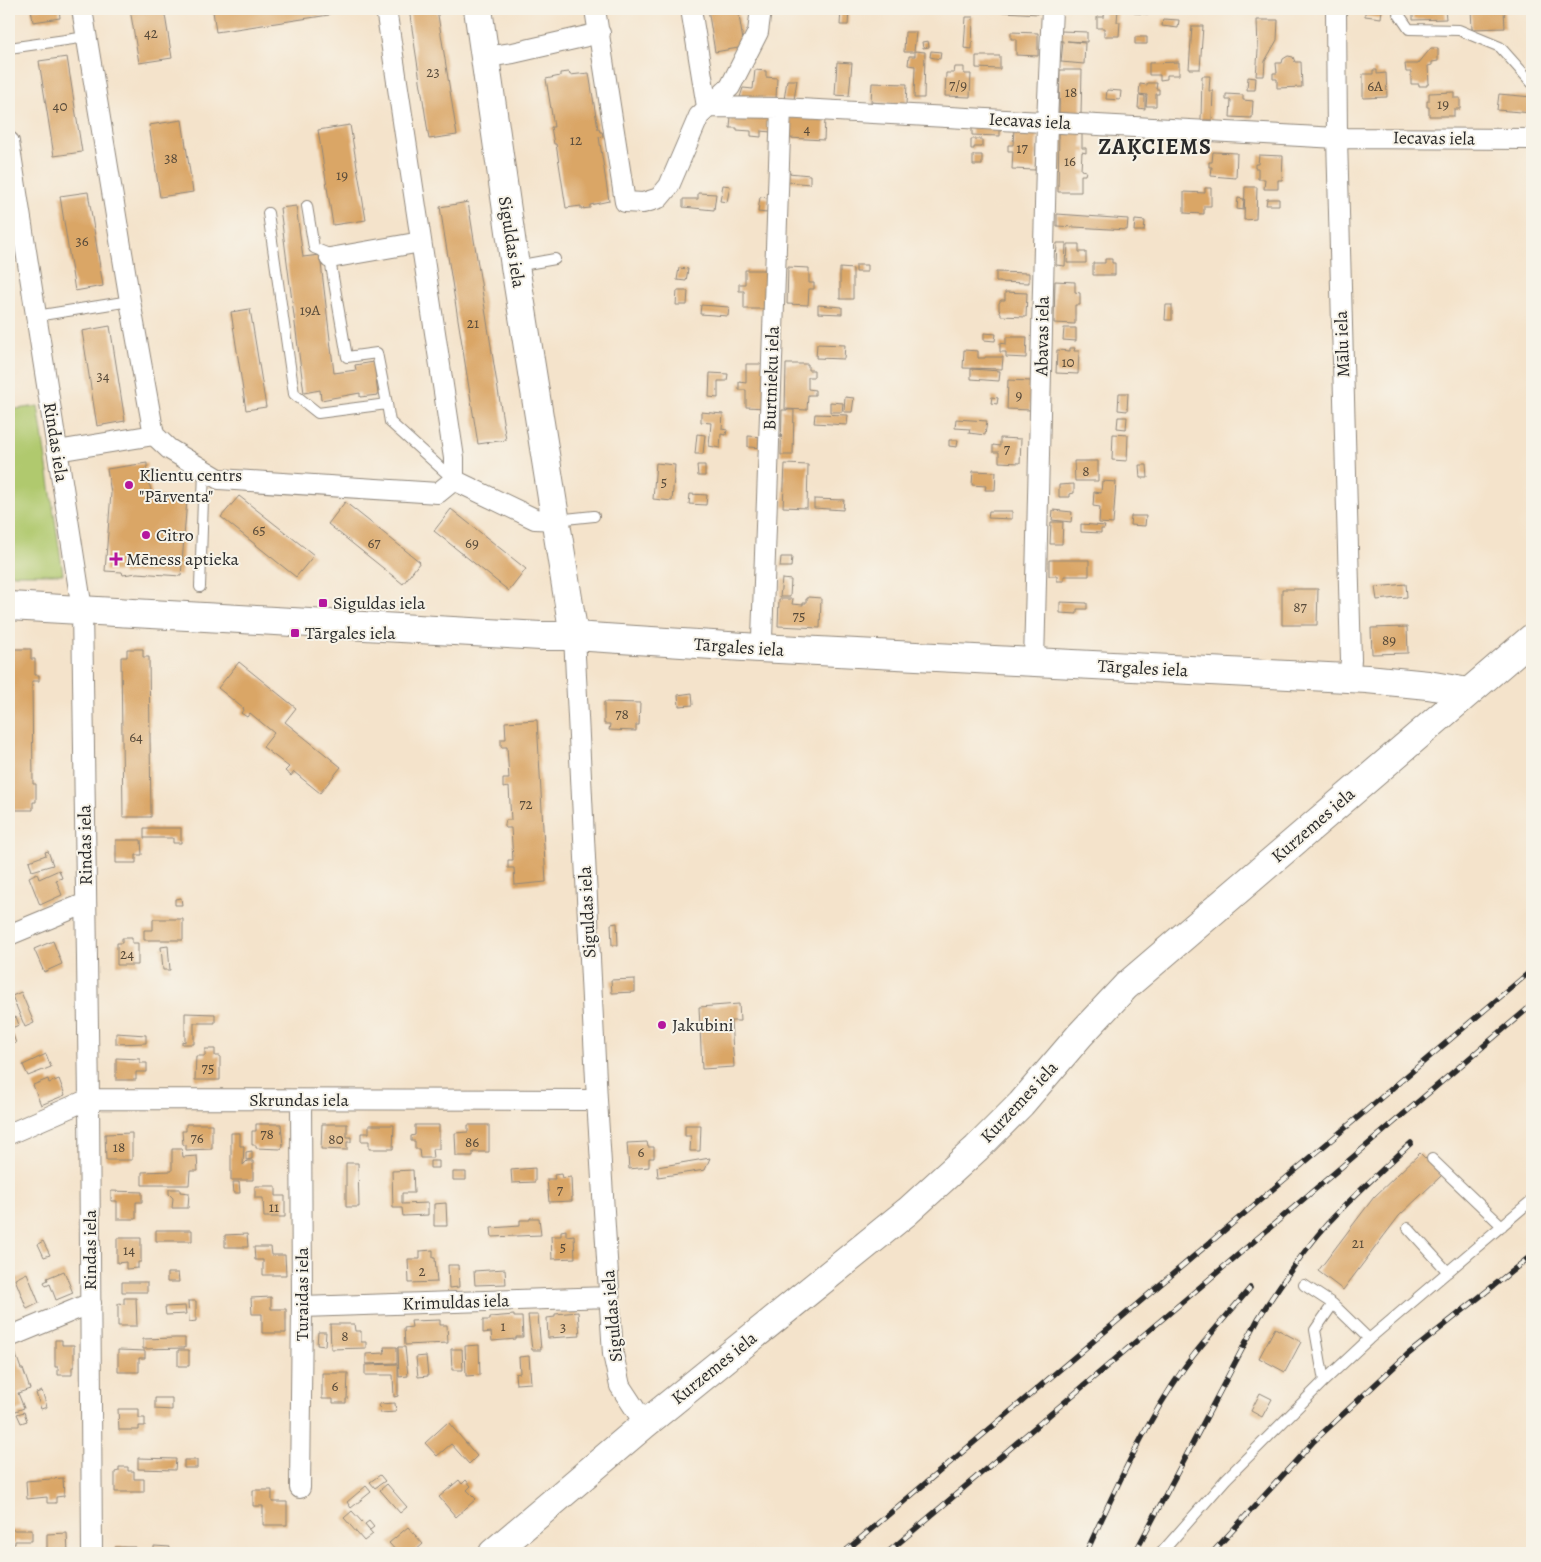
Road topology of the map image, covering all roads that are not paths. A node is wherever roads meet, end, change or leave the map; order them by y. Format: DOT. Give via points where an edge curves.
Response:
graph roads {
  1 [pos="82,9"];
  2 [pos="386,9"];
  3 [pos="478,9"];
  4 [pos="595,9"];
  5 [pos="691,9"];
  6 [pos="761,9"];
  7 [pos="1052,9"];
  8 [pos="1336,9"];
  9 [pos="1398,9"];
  10 [pos="600,33"];
  11 [pos="87,37"];
  12 [pos="9,48"];
  13 [pos="486,57"];
  14 [pos="1532,83"];
  15 [pos="708,106"];
  16 [pos="781,108"];
  17 [pos="1047,122"];
  18 [pos="1337,138"];
  19 [pos="1532,139"];
  20 [pos="9,142"];
  21 [pos="307,206"];
  22 [pos="268,212"];
  23 [pos="421,242"];
  24 [pos="330,258"];
  25 [pos="555,259"];
  26 [pos="515,266"];
  27 [pos="130,301"];
  28 [pos="36,316"];
  29 [pos="387,404"];
  30 [pos="154,435"];
  31 [pos="57,451"];
  32 [pos="204,470"];
  33 [pos="454,480"];
  34 [pos="594,516"];
  35 [pos="556,520"];
  36 [pos="200,587"];
  37 [pos="9,606"];
  38 [pos="82,609"];
  39 [pos="574,636"];
  40 [pos="1532,638"];
  41 [pos="759,648"];
  42 [pos="1034,663"];
  43 [pos="1350,678"];
  44 [pos="1468,692"];
  45 [pos="86,903"];
  46 [pos="9,935"];
  47 [pos="89,1099"];
  48 [pos="301,1100"];
  49 [pos="597,1100"];
  50 [pos="9,1134"];
  51 [pos="1432,1159"];
  52 [pos="1532,1200"];
  53 [pos="1502,1226"];
  54 [pos="1408,1228"];
  55 [pos="1448,1272"];
  56 [pos="1304,1285"];
  57 [pos="609,1297"];
  58 [pos="90,1304"];
  59 [pos="1333,1304"];
  60 [pos="302,1308"];
  61 [pos="9,1337"];
  62 [pos="1369,1339"];
  63 [pos="1324,1381"];
  64 [pos="645,1424"];
  65 [pos="300,1488"];
  66 [pos="92,1553"];
  67 [pos="493,1553"];
  68 [pos="1162,1553"];
  1 -- 11 [label="street"];
  2 -- 23 [label="street"];
  3 -- 13 [label="main road, Siguldas iela"];
  4 -- 10 [label="street"];
  5 -- 15 [label="street"];
  6 -- 15 [label="street" via="758,32 730,87"];
  7 -- 17 [label="street, Abavas iela"];
  8 -- 18 [label="street, Mālu iela"];
  9 -- 14 [label="lane" via="1409,29 1459,30 1500,47"];
  10 -- 13 [label="street"];
  10 -- 15 [label="street" via="625,202 643,203 659,198 669,186 699,116"];
  11 -- 12 [label="lane"];
  11 -- 27 [label="street"];
  13 -- 26 [label="main road, Siguldas iela"];
  15 -- 16 [label="street, Iecavas iela"];
  16 -- 17 [label="street, Iecavas iela"];
  16 -- 41 [label="street, Burtnieku iela"];
  17 -- 18 [label="street, Iecavas iela"];
  17 -- 42 [label="street, Abavas iela"];
  18 -- 19 [label="street, Iecavas iela"];
  18 -- 43 [label="street, Mālu iela"];
  20 -- 28 [label="street, Rindas iela"];
  21 -- 24 [label="lane" via="314,248 329,254"];
  22 -- 29 [label="lane" via="294,394 318,413"];
  23 -- 24 [label="street"];
  23 -- 33 [label="street" via="454,458"];
  24 -- 29 [label="lane" via="347,357 378,353"];
  25 -- 26 [label="lane"];
  26 -- 35 [label="main road, Siguldas iela"];
  27 -- 28 [label="lane"];
  27 -- 30 [label="street"];
  28 -- 31 [label="street, Rindas iela"];
  29 -- 33 [label="lane" via="390,422"];
  30 -- 31 [label="street"];
  30 -- 32 [label="street"];
  31 -- 38 [label="street, Rindas iela"];
  32 -- 33 [label="street" via="219,479 438,493"];
  32 -- 36 [label="lane"];
  33 -- 35 [label="street" via="535,519"];
  34 -- 35 [label="lane"];
  35 -- 39 [label="main road, Siguldas iela"];
  37 -- 38 [label="main road, Tārgales iela"];
  38 -- 39 [label="main road, Tārgales iela"];
  38 -- 45 [label="street, Rindas iela"];
  39 -- 41 [label="main road, Tārgales iela"];
  39 -- 49 [label="street, Siguldas iela"];
  40 -- 44 [label="main road, Kurzemes iela"];
  41 -- 42 [label="main road, Tārgales iela"];
  42 -- 43 [label="main road, Tārgales iela"];
  43 -- 44 [label="main road, Tārgales iela"];
  44 -- 64 [label="main road, Kurzemes iela" via="1126,986 1021,1104 908,1211"];
  45 -- 46 [label="street"];
  45 -- 47 [label="street, Rindas iela"];
  47 -- 48 [label="street, Skrundas iela"];
  47 -- 50 [label="street, Skrundas iela"];
  47 -- 58 [label="street, Rindas iela"];
  48 -- 49 [label="street, Skrundas iela"];
  48 -- 60 [label="street, Turaidas iela"];
  49 -- 57 [label="street, Siguldas iela"];
  51 -- 53 [label="lane"];
  52 -- 53 [label="lane"];
  53 -- 55 [label="lane"];
  54 -- 55 [label="lane"];
  55 -- 62 [label="lane"];
  56 -- 59 [label="lane"];
  57 -- 60 [label="street, Krimuldas iela"];
  57 -- 64 [label="street, Siguldas iela" via="613,1354 620,1386"];
  58 -- 61 [label="street"];
  58 -- 66 [label="street, Rindas iela"];
  59 -- 62 [label="lane"];
  59 -- 63 [label="lane" via="1315,1330"];
  60 -- 65 [label="street, Turaidas iela"];
  62 -- 63 [label="lane"];
  63 -- 68 [label="lane" via="1226,1479"];
  64 -- 67 [label="main road, Kurzemes iela"];
}
